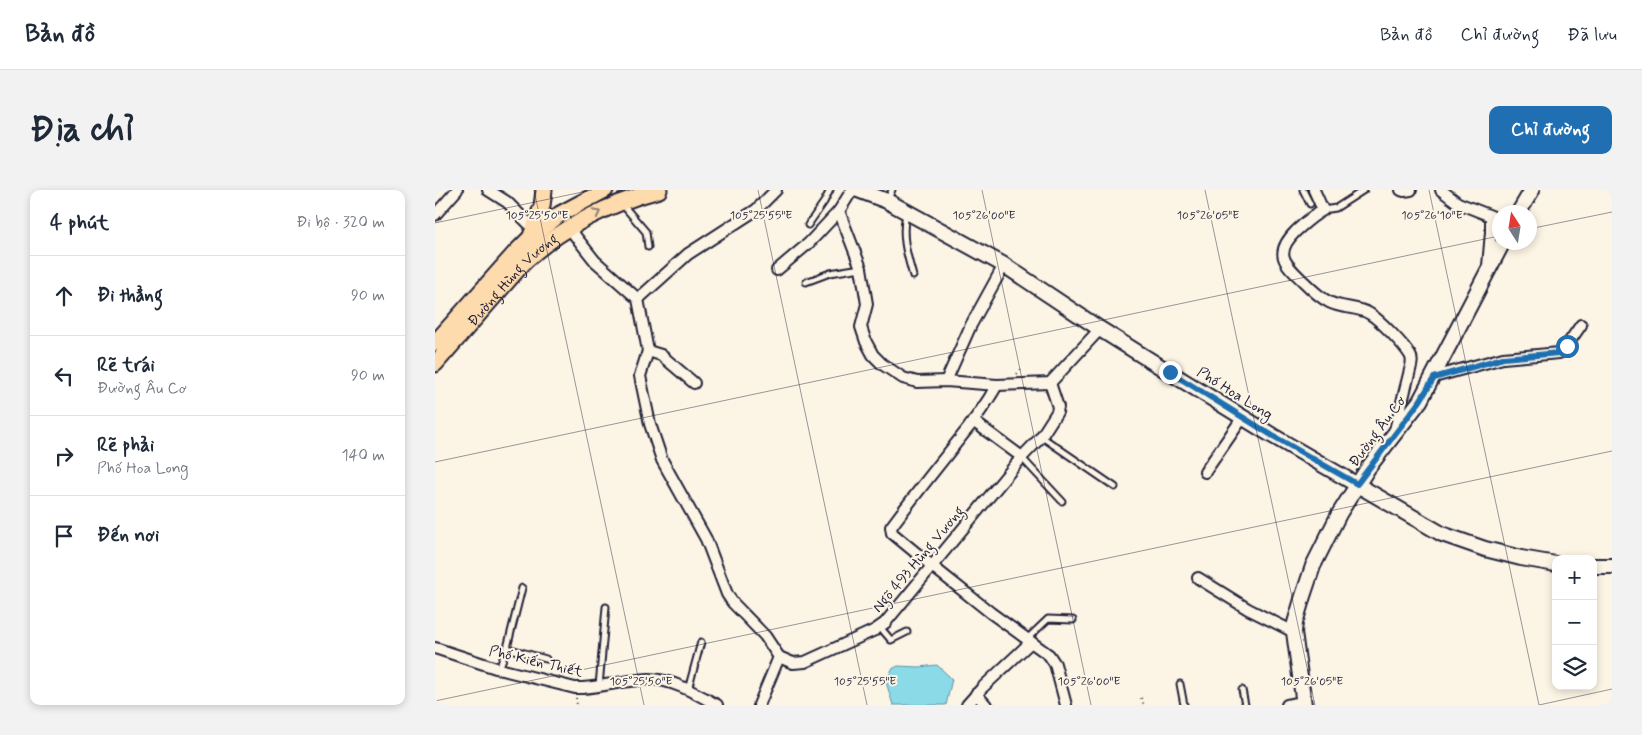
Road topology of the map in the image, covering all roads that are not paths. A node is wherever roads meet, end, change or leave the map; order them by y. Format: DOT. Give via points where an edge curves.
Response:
graph roads {
  1 [pos="457,190"];
  2 [pos="488,190"];
  3 [pos="544,190"];
  4 [pos="605,190"];
  5 [pos="659,190"];
  6 [pos="776,190"];
  7 [pos="830,190"];
  8 [pos="852,190"];
  9 [pos="858,190"];
  10 [pos="1303,190"];
  11 [pos="1314,190"];
  12 [pos="1364,190"];
  13 [pos="1401,190"];
  14 [pos="1411,190"];
  15 [pos="1441,190"];
  16 [pos="1533,190"];
  17 [pos="889,195"];
  18 [pos="620,202"];
  19 [pos="1310,204"];
  20 [pos="1523,205"];
  21 [pos="1323,210"];
  22 [pos="839,211"];
  23 [pos="906,211"];
  24 [pos="435,215"];
  25 [pos="808,225"];
  26 [pos="569,228"];
  27 [pos="536,238"];
  28 [pos="649,247"];
  29 [pos="1499,250"];
  30 [pos="1004,265"];
  31 [pos="861,268"];
  32 [pos="777,270"];
  33 [pos="1487,274"];
  34 [pos="913,276"];
  35 [pos="805,282"];
  36 [pos="638,298"];
  37 [pos="1581,325"];
  38 [pos="1100,329"];
  39 [pos="435,343"];
  40 [pos="648,351"];
  41 [pos="435,364"];
  42 [pos="1434,378"];
  43 [pos="946,381"];
  44 [pos="694,383"];
  45 [pos="1050,384"];
  46 [pos="997,385"];
  47 [pos="1243,417"];
  48 [pos="973,421"];
  49 [pos="1393,436"];
  50 [pos="1041,437"];
  51 [pos="1022,457"];
  52 [pos="1205,472"];
  53 [pos="1357,484"];
  54 [pos="1115,487"];
  55 [pos="1062,501"];
  56 [pos="1552,563"];
  57 [pos="932,566"];
  58 [pos="1597,566"];
  59 [pos="1612,566"];
  60 [pos="1198,578"];
  61 [pos="522,588"];
  62 [pos="606,607"];
  63 [pos="1073,620"];
  64 [pos="880,627"];
  65 [pos="907,632"];
  66 [pos="1294,632"];
  67 [pos="1029,641"];
  68 [pos="701,642"];
  69 [pos="435,648"];
  70 [pos="507,648"];
  71 [pos="779,657"];
  72 [pos="545,658"];
  73 [pos="499,669"];
  74 [pos="1180,684"];
  75 [pos="599,686"];
  76 [pos="1242,690"];
  77 [pos="688,691"];
  78 [pos="976,694"];
  79 [pos="1303,704"];
  80 [pos="717,705"];
  81 [pos="759,705"];
  82 [pos="967,705"];
  83 [pos="986,705"];
  84 [pos="1066,705"];
  85 [pos="1184,705"];
  86 [pos="1245,705"];
  87 [pos="1287,705"];
  1 -- 24 [label="street"];
  2 -- 27 [label="street" via="507,202"];
  3 -- 27 [label="main road"];
  4 -- 27 [label="main road, Đường Hùng Vương" via="560,214"];
  5 -- 18 [label="main road, Đường Hùng Vương"];
  6 -- 36 [label="street" via="756,210 688,254"];
  7 -- 25 [label="lane"];
  8 -- 22 [label="street"];
  9 -- 17 [label="street, Phố Hoa Long"];
  10 -- 19 [label="lane"];
  11 -- 21 [label="street"];
  12 -- 21 [label="lane" via="1336,208"];
  13 -- 14 [label="street"];
  15 -- 33 [label="street" via="1458,203 1491,216"];
  16 -- 20 [label="street"];
  17 -- 23 [label="street, Phố Hoa Long"];
  26 -- 18 [label="main road, Đường Hùng Vương, one-way"];
  18 -- 28 [label="lane" via="646,232"];
  21 -- 49 [label="street" via="1311,216 1286,241 1284,259 1320,298 1371,314 1410,356 1411,366"];
  22 -- 31 [label="street"];
  22 -- 32 [label="street" via="809,243"];
  23 -- 30 [label="street, Phố Hoa Long"];
  23 -- 34 [label="lane" via="903,236"];
  26 -- 27 [label="main road, Đường Hùng Vương"];
  26 -- 36 [label="street" via="595,261"];
  27 -- 39 [label="main road, Đường Hùng Vương" via="516,252"];
  27 -- 41 [label="main road, Đường Hùng Vương" via="525,261"];
  29 -- 33 [label="street, Đường Âu Cơ"];
  30 -- 38 [label="street, Phố Hoa Long"];
  30 -- 43 [label="street" via="971,325"];
  31 -- 35 [label="lane"];
  31 -- 43 [label="street" via="867,304 861,327 873,354 903,378 917,382"];
  33 -- 42 [label="street, Đường Âu Cơ"];
  36 -- 40 [label="street"];
  37 -- 42 [label="street" via="1559,353 1503,358"];
  38 -- 45 [label="street"];
  38 -- 47 [label="street, Phố Hoa Long"];
  40 -- 44 [label="street" via="659,353"];
  40 -- 71 [label="street" via="640,376 662,460 706,539 727,594 765,636"];
  42 -- 49 [label="street, Đường Âu Cơ"];
  43 -- 46 [label="street"];
  45 -- 46 [label="street"];
  45 -- 50 [label="street, Ngõ 493 Hùng Vương" via="1058,407"];
  46 -- 48 [label="street"];
  47 -- 52 [label="street"];
  47 -- 53 [label="street, Phố Hoa Long"];
  48 -- 51 [label="street"];
  48 -- 57 [label="street" via="891,527 891,533"];
  49 -- 53 [label="street, Đường Âu Cơ"];
  50 -- 51 [label="street, Ngõ 493 Hùng Vương"];
  50 -- 54 [label="lane"];
  51 -- 55 [label="lane"];
  51 -- 57 [label="street, Ngõ 493 Hùng Vương"];
  53 -- 56 [label="street, Phố Hoa Long" via="1442,534 1521,558"];
  53 -- 66 [label="street, Đường Âu Cơ" via="1313,566"];
  57 -- 64 [label="street, Ngõ 493 Hùng Vương"];
  57 -- 67 [label="street"];
  58 -- 59 [label="street"];
  60 -- 66 [label="street" via="1248,609"];
  61 -- 70 [label="lane"];
  62 -- 75 [label="lane"];
  63 -- 67 [label="lane" via="1051,618"];
  64 -- 65 [label="lane" via="891,640"];
  64 -- 71 [label="street, Ngõ 493 Hùng Vương" via="805,662 793,663"];
  66 -- 79 [label="street, Đường Âu Cơ"];
  67 -- 78 [label="street"];
  67 -- 84 [label="street" via="1052,658"];
  68 -- 77 [label="lane"];
  69 -- 73 [label="street, Phố Kiến Thiết"];
  70 -- 72 [label="lane"];
  70 -- 73 [label="lane"];
  71 -- 81 [label="street"];
  73 -- 75 [label="street, Phố Kiến Thiết" via="575,688"];
  74 -- 85 [label="lane"];
  75 -- 77 [label="street, Phố Kiến Thiết" via="649,680 665,681"];
  76 -- 86 [label="lane"];
  77 -- 80 [label="street, Phố Kiến Thiết"];
  78 -- 82 [label="street"];
  78 -- 83 [label="street"];
  79 -- 87 [label="street"];
}
